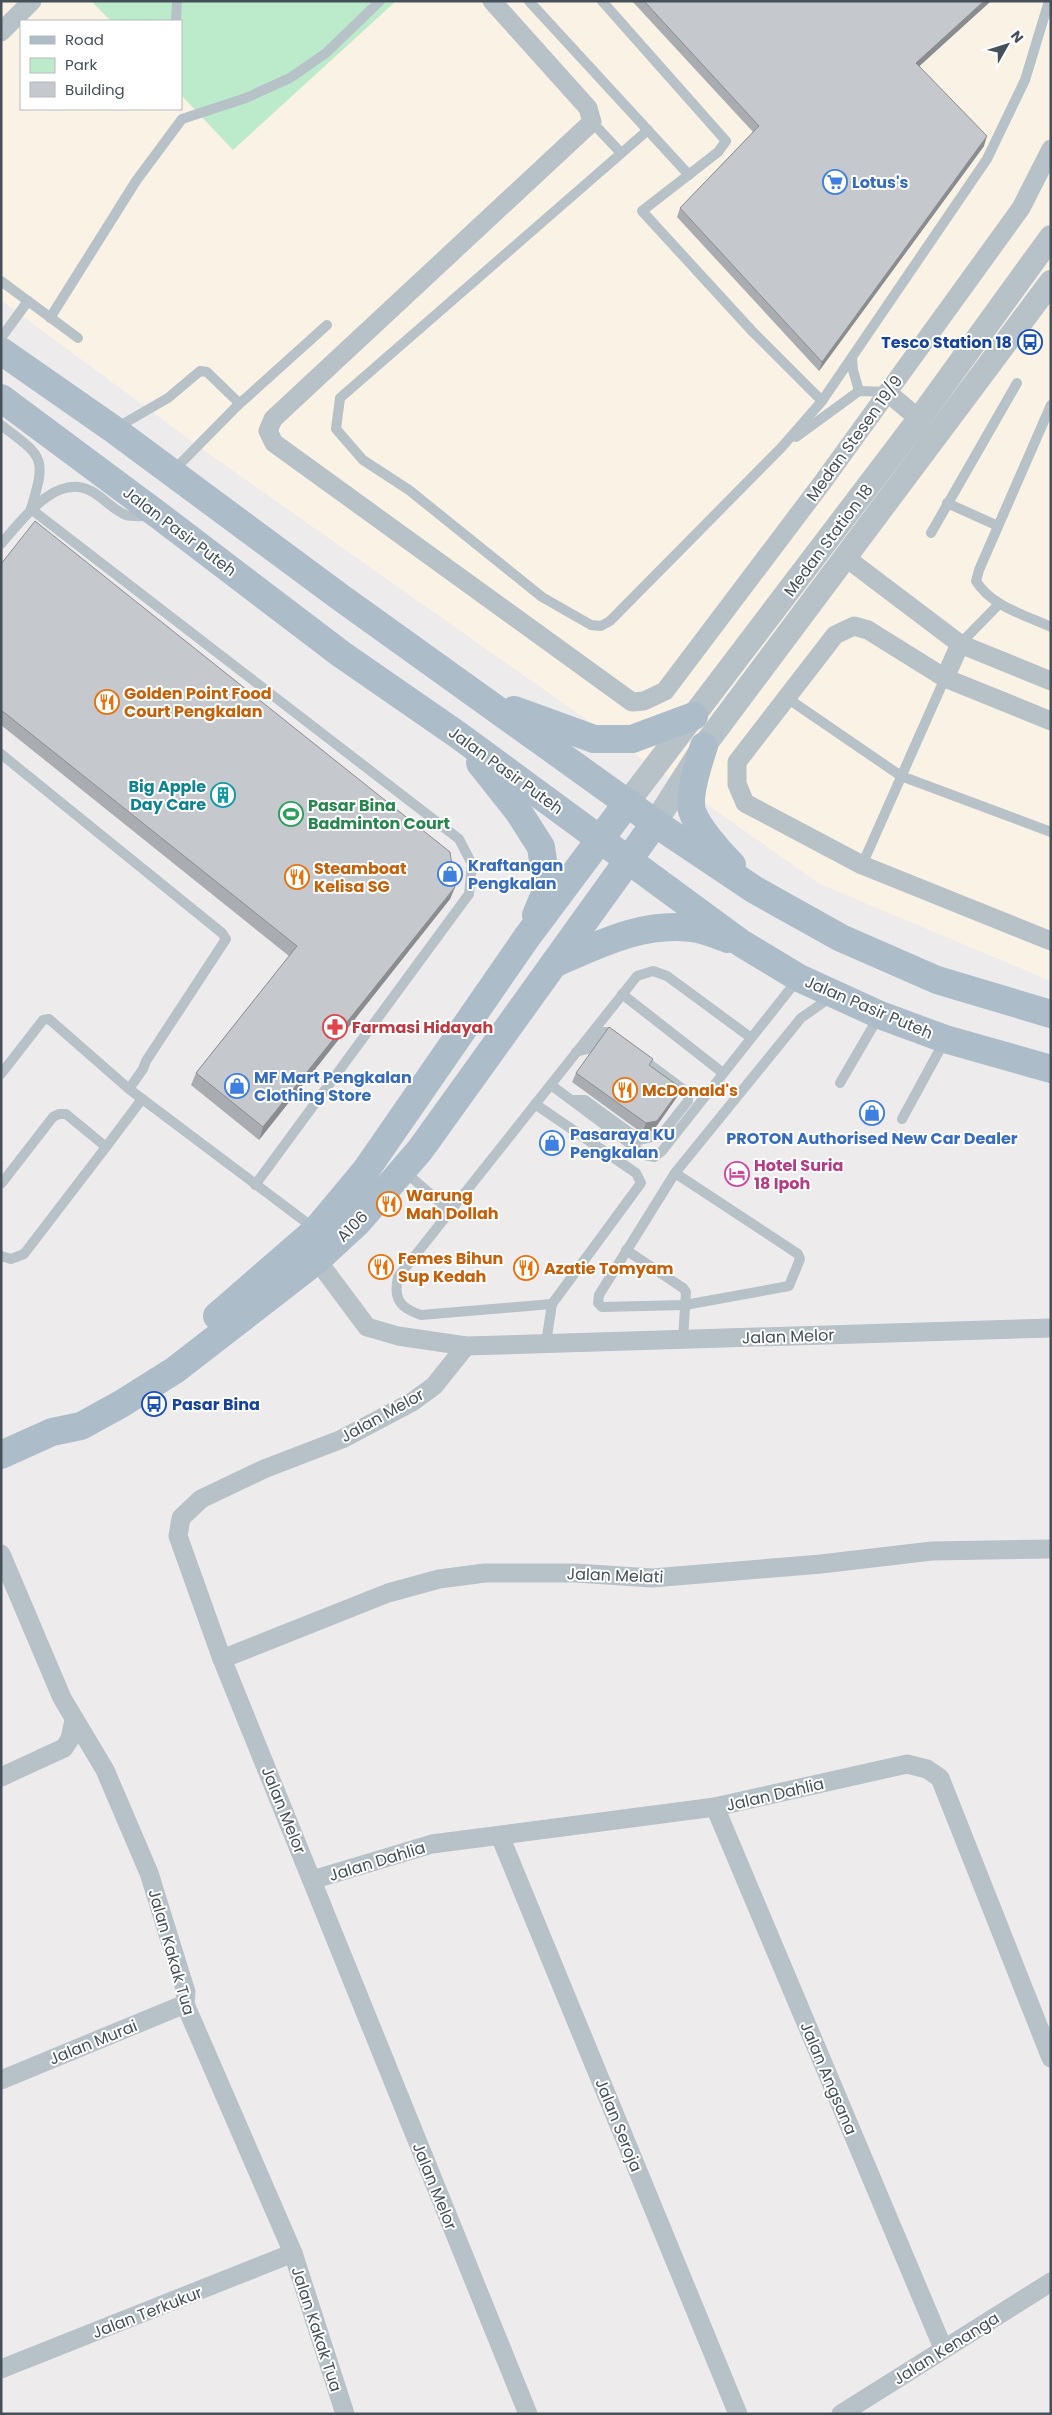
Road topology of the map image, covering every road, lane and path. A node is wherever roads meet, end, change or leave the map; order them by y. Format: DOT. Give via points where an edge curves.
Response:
graph roads {
  1 [pos="32,1"];
  2 [pos="177,1"];
  3 [pos="380,1"];
  4 [pos="492,1"];
  5 [pos="530,1"];
  6 [pos="602,1"];
  7 [pos="1049,1"];
  8 [pos="176,20"];
  9 [pos="1,32"];
  10 [pos="178,110"];
  11 [pos="182,119"];
  12 [pos="592,122"];
  13 [pos="648,130"];
  14 [pos="1051,149"];
  15 [pos="622,154"];
  16 [pos="689,175"];
  17 [pos="1051,237"];
  18 [pos="1,281"];
  19 [pos="1051,282"];
  20 [pos="28,301"];
  21 [pos="50,318"];
  22 [pos="327,325"];
  23 [pos="1,338"];
  24 [pos="78,338"];
  25 [pos="1,351"];
  26 [pos="852,358"];
  27 [pos="1017,383"];
  28 [pos="859,391"];
  29 [pos="888,392"];
  30 [pos="1,398"];
  31 [pos="822,401"];
  32 [pos="1051,405"];
  33 [pos="237,406"];
  34 [pos="918,419"];
  35 [pos="1,425"];
  36 [pos="112,430"];
  37 [pos="781,448"];
  38 [pos="172,473"];
  39 [pos="947,504"];
  40 [pos="31,508"];
  41 [pos="162,516"];
  42 [pos="998,526"];
  43 [pos="931,533"];
  44 [pos="1,544"];
  45 [pos="845,558"];
  46 [pos="999,604"];
  47 [pos="1051,627"];
  48 [pos="960,644"];
  49 [pos="945,678"];
  50 [pos="1051,681"];
  51 [pos="787,698"];
  52 [pos="485,699"];
  53 [pos="694,716"];
  54 [pos="1051,720"];
  55 [pos="458,734"];
  56 [pos="704,746"];
  57 [pos="1,754"];
  58 [pos="901,776"];
  59 [pos="628,802"];
  60 [pos="655,824"];
  61 [pos="1051,832"];
  62 [pos="600,839"];
  63 [pos="630,859"];
  64 [pos="862,865"];
  65 [pos="755,890"];
  66 [pos="527,937"];
  67 [pos="1051,941"];
  68 [pos="741,943"];
  69 [pos="556,963"];
  70 [pos="799,978"];
  71 [pos="937,980"];
  72 [pos="622,994"];
  73 [pos="835,994"];
  74 [pos="1051,1014"];
  75 [pos="880,1015"];
  76 [pos="1051,1032"];
  77 [pos="750,1037"];
  78 [pos="945,1039"];
  79 [pos="576,1052"];
  80 [pos="1051,1069"];
  81 [pos="723,1073"];
  82 [pos="1,1074"];
  83 [pos="840,1083"];
  84 [pos="551,1084"];
  85 [pos="129,1090"];
  86 [pos="142,1099"];
  87 [pos="573,1100"];
  88 [pos="536,1104"];
  89 [pos="902,1119"];
  90 [pos="106,1147"];
  91 [pos="676,1174"];
  92 [pos="394,1180"];
  93 [pos="1,1184"];
  94 [pos="255,1185"];
  95 [pos="450,1211"];
  96 [pos="316,1230"];
  97 [pos="626,1250"];
  98 [pos="1,1256"];
  99 [pos="317,1260"];
  100 [pos="552,1304"];
  101 [pos="685,1305"];
  102 [pos="1051,1328"];
  103 [pos="683,1339"];
  104 [pos="546,1343"];
  105 [pos="466,1346"];
  106 [pos="52,1432"];
  107 [pos="1,1455"];
  108 [pos="1051,1549"];
  109 [pos="1,1554"];
  110 [pos="222,1659"];
  111 [pos="74,1720"];
  112 [pos="1,1778"];
  113 [pos="715,1807"];
  114 [pos="500,1836"];
  115 [pos="312,1880"];
  116 [pos="185,2004"];
  117 [pos="1051,2058"];
  118 [pos="1,2080"];
  119 [pos="293,2253"];
  120 [pos="1051,2282"];
  121 [pos="944,2348"];
  122 [pos="1,2369"];
  123 [pos="345,2414"];
  124 [pos="528,2414"];
  125 [pos="738,2414"];
  126 [pos="841,2414"];
  1 -- 9 [label="street"];
  2 -- 8 [label="lane"];
  3 -- 11 [label="lane" via="326,54 290,78 246,98"];
  4 -- 12 [label="street" via="588,108"];
  5 -- 13 [label="lane"];
  6 -- 16 [label="lane" via="726,141 718,152"];
  7 -- 26 [label="lane" via="1025,80 987,160"];
  10 -- 11 [label="lane"];
  11 -- 21 [label="lane" via="136,180"];
  12 -- 15 [label="lane"];
  12 -- 29 [label="street, Medan Stesen 19/9" via="273,419 268,431 274,443 632,702 644,701 665,691"];
  13 -- 15 [label="lane"];
  13 -- 16 [label="lane"];
  14 -- 29 [label="street, Medan Stesen 19/9" via="1021,208"];
  15 -- 37 [label="lane" via="340,398 336,429 363,460 409,490 542,596 591,625 601,626 610,621"];
  16 -- 31 [label="lane" via="642,212"];
  17 -- 34 [label="street, Medan Station 18"];
  18 -- 20 [label="lane"];
  19 -- 45 [label="street, Medan Station 18"];
  20 -- 21 [label="lane"];
  20 -- 23 [label="lane"];
  21 -- 24 [label="lane"];
  22 -- 33 [label="lane"];
  25 -- 36 [label="main road"];
  26 -- 28 [label="lane"];
  26 -- 31 [label="lane"];
  27 -- 39 [label="lane"];
  28 -- 29 [label="lane"];
  28 -- 37 [label="lane"];
  29 -- 34 [label="street"];
  30 -- 41 [label="main road, Jalan Pasir Puteh"];
  31 -- 37 [label="lane"];
  32 -- 42 [label="lane"];
  33 -- 36 [label="lane" via="237,401 204,370 160,403"];
  33 -- 38 [label="lane"];
  34 -- 53 [label="street, Medan Station 18"];
  35 -- 40 [label="lane" via="38,456 41,471"];
  36 -- 38 [label="main road"];
  38 -- 52 [label="main road"];
  39 -- 42 [label="lane"];
  39 -- 43 [label="lane"];
  40 -- 41 [label="lane" via="65,488 76,486 90,490 127,515"];
  40 -- 44 [label="lane"];
  40 -- 94 [label="lane" via="459,839 472,864 469,894"];
  41 -- 55 [label="main road, Jalan Pasir Puteh" via="341,654"];
  42 -- 46 [label="lane" via="976,581 982,592"];
  45 -- 48 [label="street"];
  45 -- 56 [label="street, Medan Station 18"];
  46 -- 47 [label="lane"];
  46 -- 48 [label="lane"];
  48 -- 49 [label="street"];
  48 -- 50 [label="street"];
  49 -- 51 [label="street" via="868,630 854,626 835,636"];
  49 -- 54 [label="street"];
  49 -- 58 [label="lane"];
  51 -- 58 [label="lane"];
  51 -- 64 [label="street" via="737,762 737,784 745,803"];
  52 -- 53 [label="main road" via="594,739 632,739"];
  52 -- 59 [label="main road"];
  53 -- 59 [label="street, Medan Station 18"];
  55 -- 62 [label="main road, Jalan Pasir Puteh"];
  55 -- 66 [label="main road" via="518,811 541,847 547,888"];
  56 -- 60 [label="street, Medan Station 18"];
  56 -- 65 [label="main road" via="694,779 692,810 715,847"];
  57 -- 85 [label="lane" via="226,939"];
  58 -- 61 [label="lane"];
  58 -- 64 [label="lane"];
  59 -- 60 [label="main road"];
  59 -- 62 [label="main road, Medan Station 18"];
  60 -- 63 [label="main road, Medan Station 18"];
  60 -- 65 [label="main road"];
  62 -- 63 [label="main road, Jalan Pasir Puteh"];
  62 -- 66 [label="main road, Medan Station 18"];
  63 -- 68 [label="main road, Jalan Pasir Puteh"];
  63 -- 69 [label="main road, Medan Station 18"];
  64 -- 67 [label="street"];
  65 -- 71 [label="main road" via="841,938"];
  66 -- 96 [label="main road, A106" via="366,1170"];
  68 -- 69 [label="main road" via="698,929 660,928 618,936"];
  68 -- 70 [label="main road, Jalan Pasir Puteh"];
  69 -- 92 [label="main road, A106"];
  70 -- 73 [label="main road, Jalan Pasir Puteh"];
  70 -- 77 [label="lane"];
  71 -- 74 [label="main road"];
  71 -- 76 [label="main road"];
  72 -- 77 [label="lane" via="637,976 653,970"];
  72 -- 79 [label="lane"];
  72 -- 81 [label="lane"];
  73 -- 75 [label="main road, Jalan Pasir Puteh"];
  73 -- 91 [label="lane" via="801,1018"];
  75 -- 78 [label="main road, Jalan Pasir Puteh"];
  75 -- 83 [label="lane"];
  77 -- 81 [label="lane"];
  78 -- 80 [label="main road, Jalan Pasir Puteh"];
  78 -- 89 [label="lane"];
  79 -- 84 [label="lane"];
  79 -- 87 [label="lane" via="591,1048 604,1032 608,1032 688,1093 688,1101 661,1135 640,1140 585,1100"];
  81 -- 87 [label="lane" via="654,1157 645,1155"];
  82 -- 85 [label="lane" via="43,1020 49,1019"];
  84 -- 87 [label="lane"];
  84 -- 88 [label="lane"];
  85 -- 86 [label="lane"];
  86 -- 90 [label="lane"];
  86 -- 94 [label="lane"];
  88 -- 95 [label="lane"];
  88 -- 100 [label="lane" via="636,1173 641,1183"];
  90 -- 93 [label="lane" via="66,1114 59,1114 53,1117"];
  90 -- 98 [label="lane" via="24,1254 11,1259"];
  91 -- 97 [label="lane"];
  91 -- 101 [label="lane" via="800,1256 791,1284 787,1287"];
  92 -- 95 [label="lane"];
  92 -- 99 [label="main road, A106" via="357,1223"];
  94 -- 96 [label="lane"];
  95 -- 100 [label="lane" via="398,1277 395,1291 409,1311 421,1315"];
  96 -- 106 [label="main road, A106" via="166,1360 75,1414"];
  97 -- 101 [label="lane" via="682,1288 686,1295"];
  97 -- 101 [label="lane" via="599,1295 598,1303 602,1307"];
  99 -- 105 [label="street, Jalan Melor" via="367,1327 398,1336"];
  99 -- 106 [label="main road, A106" via="175,1370 81,1426"];
  100 -- 104 [label="lane"];
  101 -- 103 [label="lane"];
  102 -- 103 [label="street, Jalan Melor"];
  103 -- 104 [label="street, Jalan Melor"];
  104 -- 105 [label="street, Jalan Melor"];
  105 -- 110 [label="street, Jalan Melor" via="434,1386 412,1402 342,1438 264,1468 201,1499 181,1518 178,1536"];
  106 -- 107 [label="main road"];
  108 -- 110 [label="street, Jalan Melati" via="932,1551 652,1578 576,1572 485,1573 439,1579 388,1593"];
  109 -- 111 [label="street, Jalan Kakak Tua"];
  110 -- 115 [label="street, Jalan Melor"];
  111 -- 112 [label="street" via="70,1739 64,1748"];
  111 -- 116 [label="street, Jalan Kakak Tua" via="105,1770 149,1873 186,1992"];
  113 -- 114 [label="street, Jalan Dahlia"];
  113 -- 117 [label="street, Jalan Dahlia" via="907,1764 927,1769 940,1778"];
  113 -- 121 [label="street, Jalan Angsana"];
  114 -- 115 [label="street, Jalan Dahlia" via="432,1844"];
  114 -- 125 [label="street, Jalan Seroja"];
  115 -- 124 [label="street, Jalan Melor"];
  116 -- 118 [label="street, Jalan Murai"];
  116 -- 119 [label="street, Jalan Kakak Tua"];
  119 -- 122 [label="street, Jalan Terkukur"];
  119 -- 123 [label="street, Jalan Kakak Tua"];
  120 -- 121 [label="street, Jalan Kenanga"];
  121 -- 126 [label="street, Jalan Kenanga"];
}
